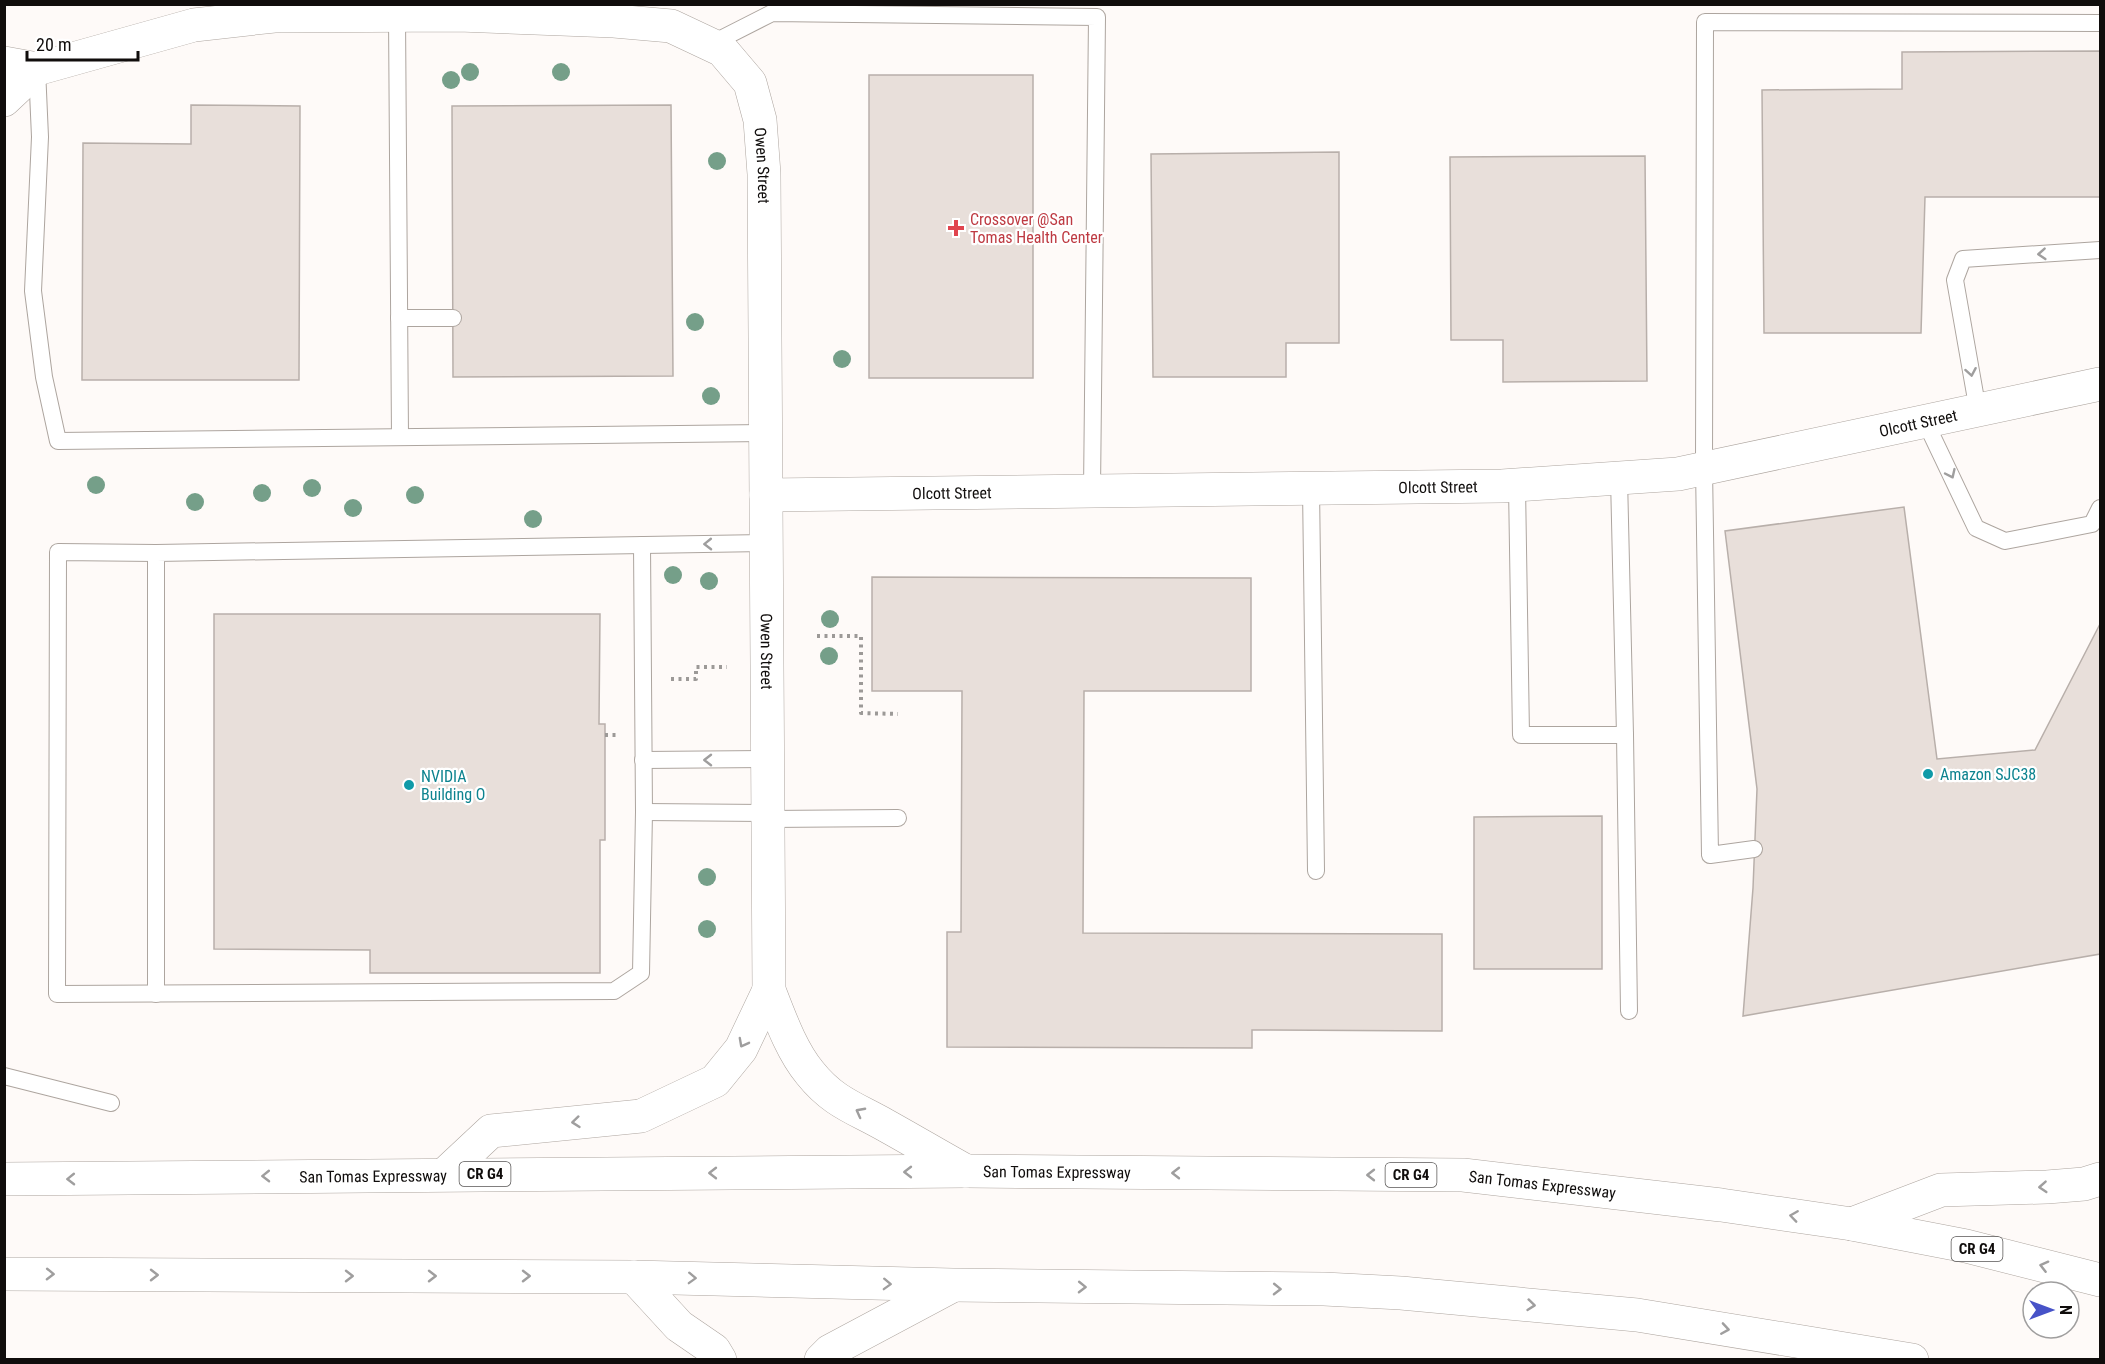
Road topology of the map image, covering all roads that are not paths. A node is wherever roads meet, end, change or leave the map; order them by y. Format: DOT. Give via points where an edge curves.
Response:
graph roads {
  1 [pos="397,16"];
  2 [pos="2100,23"];
  3 [pos="711,44"];
  4 [pos="4,63"];
  5 [pos="37,69"];
  6 [pos="4,100"];
  7 [pos="2100,250"];
  8 [pos="399,318"];
  9 [pos="453,318"];
  10 [pos="2100,384"];
  11 [pos="1978,411"];
  12 [pos="1925,422"];
  13 [pos="766,433"];
  14 [pos="400,437"];
  15 [pos="1704,468"];
  16 [pos="1619,478"];
  17 [pos="1517,486"];
  18 [pos="1311,488"];
  19 [pos="1092,491"];
  20 [pos="766,495"];
  21 [pos="2100,508"];
  22 [pos="766,543"];
  23 [pos="642,545"];
  24 [pos="156,553"];
  25 [pos="1625,735"];
  26 [pos="767,759"];
  27 [pos="643,760"];
  28 [pos="644,812"];
  29 [pos="767,816"];
  30 [pos="898,818"];
  31 [pos="1754,849"];
  32 [pos="1316,872"];
  33 [pos="769,990"];
  34 [pos="156,994"];
  35 [pos="1629,1011"];
  36 [pos="4,1076"];
  37 [pos="111,1103"];
  38 [pos="966,1171"];
  39 [pos="445,1174"];
  40 [pos="4,1179"];
  41 [pos="2100,1179"];
  42 [pos="1852,1224"];
  43 [pos="4,1274"];
  44 [pos="634,1276"];
  45 [pos="2100,1280"];
  46 [pos="953,1285"];
  47 [pos="720,1359"];
  48 [pos="821,1359"];
  49 [pos="1912,1359"];
  1 -- 3 [label="main road, Owen Street" via="459,15 671,26"];
  1 -- 5 [label="main road, Owen Street" via="274,16 194,25"];
  1 -- 8 [label="lane"];
  2 -- 15 [label="lane" via="1705,22"];
  3 -- 13 [label="main road, Owen Street" via="722,50 750,83 760,120"];
  3 -- 19 [label="lane" via="772,14 1097,17"];
  4 -- 5 [label="main road"];
  5 -- 6 [label="main road"];
  5 -- 14 [label="lane" via="40,137 33,291 44,377 58,441"];
  7 -- 11 [label="lane, one-way" via="1963,259 1955,280"];
  8 -- 9 [label="lane"];
  8 -- 14 [label="lane"];
  10 -- 11 [label="main road, Olcott Street"];
  11 -- 12 [label="main road, Olcott Street"];
  12 -- 15 [label="main road, Olcott Street"];
  12 -- 21 [label="lane, one-way" via="1976,528 2005,541 2092,524"];
  13 -- 14 [label="lane"];
  13 -- 20 [label="main road, Owen Street"];
  15 -- 16 [label="main road, Olcott Street"];
  15 -- 31 [label="lane" via="1710,855"];
  16 -- 17 [label="main road, Olcott Street"];
  16 -- 25 [label="lane"];
  17 -- 18 [label="main road, Olcott Street"];
  17 -- 25 [label="lane" via="1521,735"];
  18 -- 19 [label="main road, Olcott Street"];
  18 -- 32 [label="lane"];
  19 -- 20 [label="main road, Olcott Street"];
  20 -- 22 [label="main road, Owen Street"];
  22 -- 23 [label="lane, one-way"];
  22 -- 26 [label="main road, Owen Street"];
  23 -- 24 [label="lane"];
  23 -- 27 [label="lane"];
  24 -- 34 [label="lane"];
  24 -- 34 [label="lane" via="58,552 57,958 57,994"];
  25 -- 35 [label="lane"];
  26 -- 27 [label="lane, one-way"];
  26 -- 29 [label="main road, Owen Street"];
  27 -- 28 [label="lane"];
  28 -- 29 [label="lane"];
  28 -- 34 [label="lane" via="641,973 614,991"];
  29 -- 30 [label="lane"];
  29 -- 33 [label="main road, Owen Street"];
  38 -- 33 [label="main road, one-way" via="827,1092 790,1041"];
  33 -- 39 [label="main road, one-way" via="741,1048 715,1081 641,1116 490,1131"];
  36 -- 37 [label="lane"];
  38 -- 39 [label="main road, San Tomas Expressway / CR G4, one-way"];
  42 -- 38 [label="main road, San Tomas Expressway / CR G4, one-way" via="1463,1175"];
  39 -- 40 [label="main road, San Tomas Expressway / CR G4, one-way"];
  41 -- 42 [label="main road, one-way" via="2047,1187 1941,1190"];
  45 -- 42 [label="main road, San Tomas Expressway / CR G4, one-way" via="1966,1246"];
  43 -- 44 [label="main road, one-way"];
  44 -- 46 [label="main road, one-way"];
  44 -- 47 [label="main road" via="679,1326 714,1350"];
  46 -- 48 [label="main road"];
  46 -- 49 [label="main road, one-way" via="1401,1293 1637,1315"];
}
